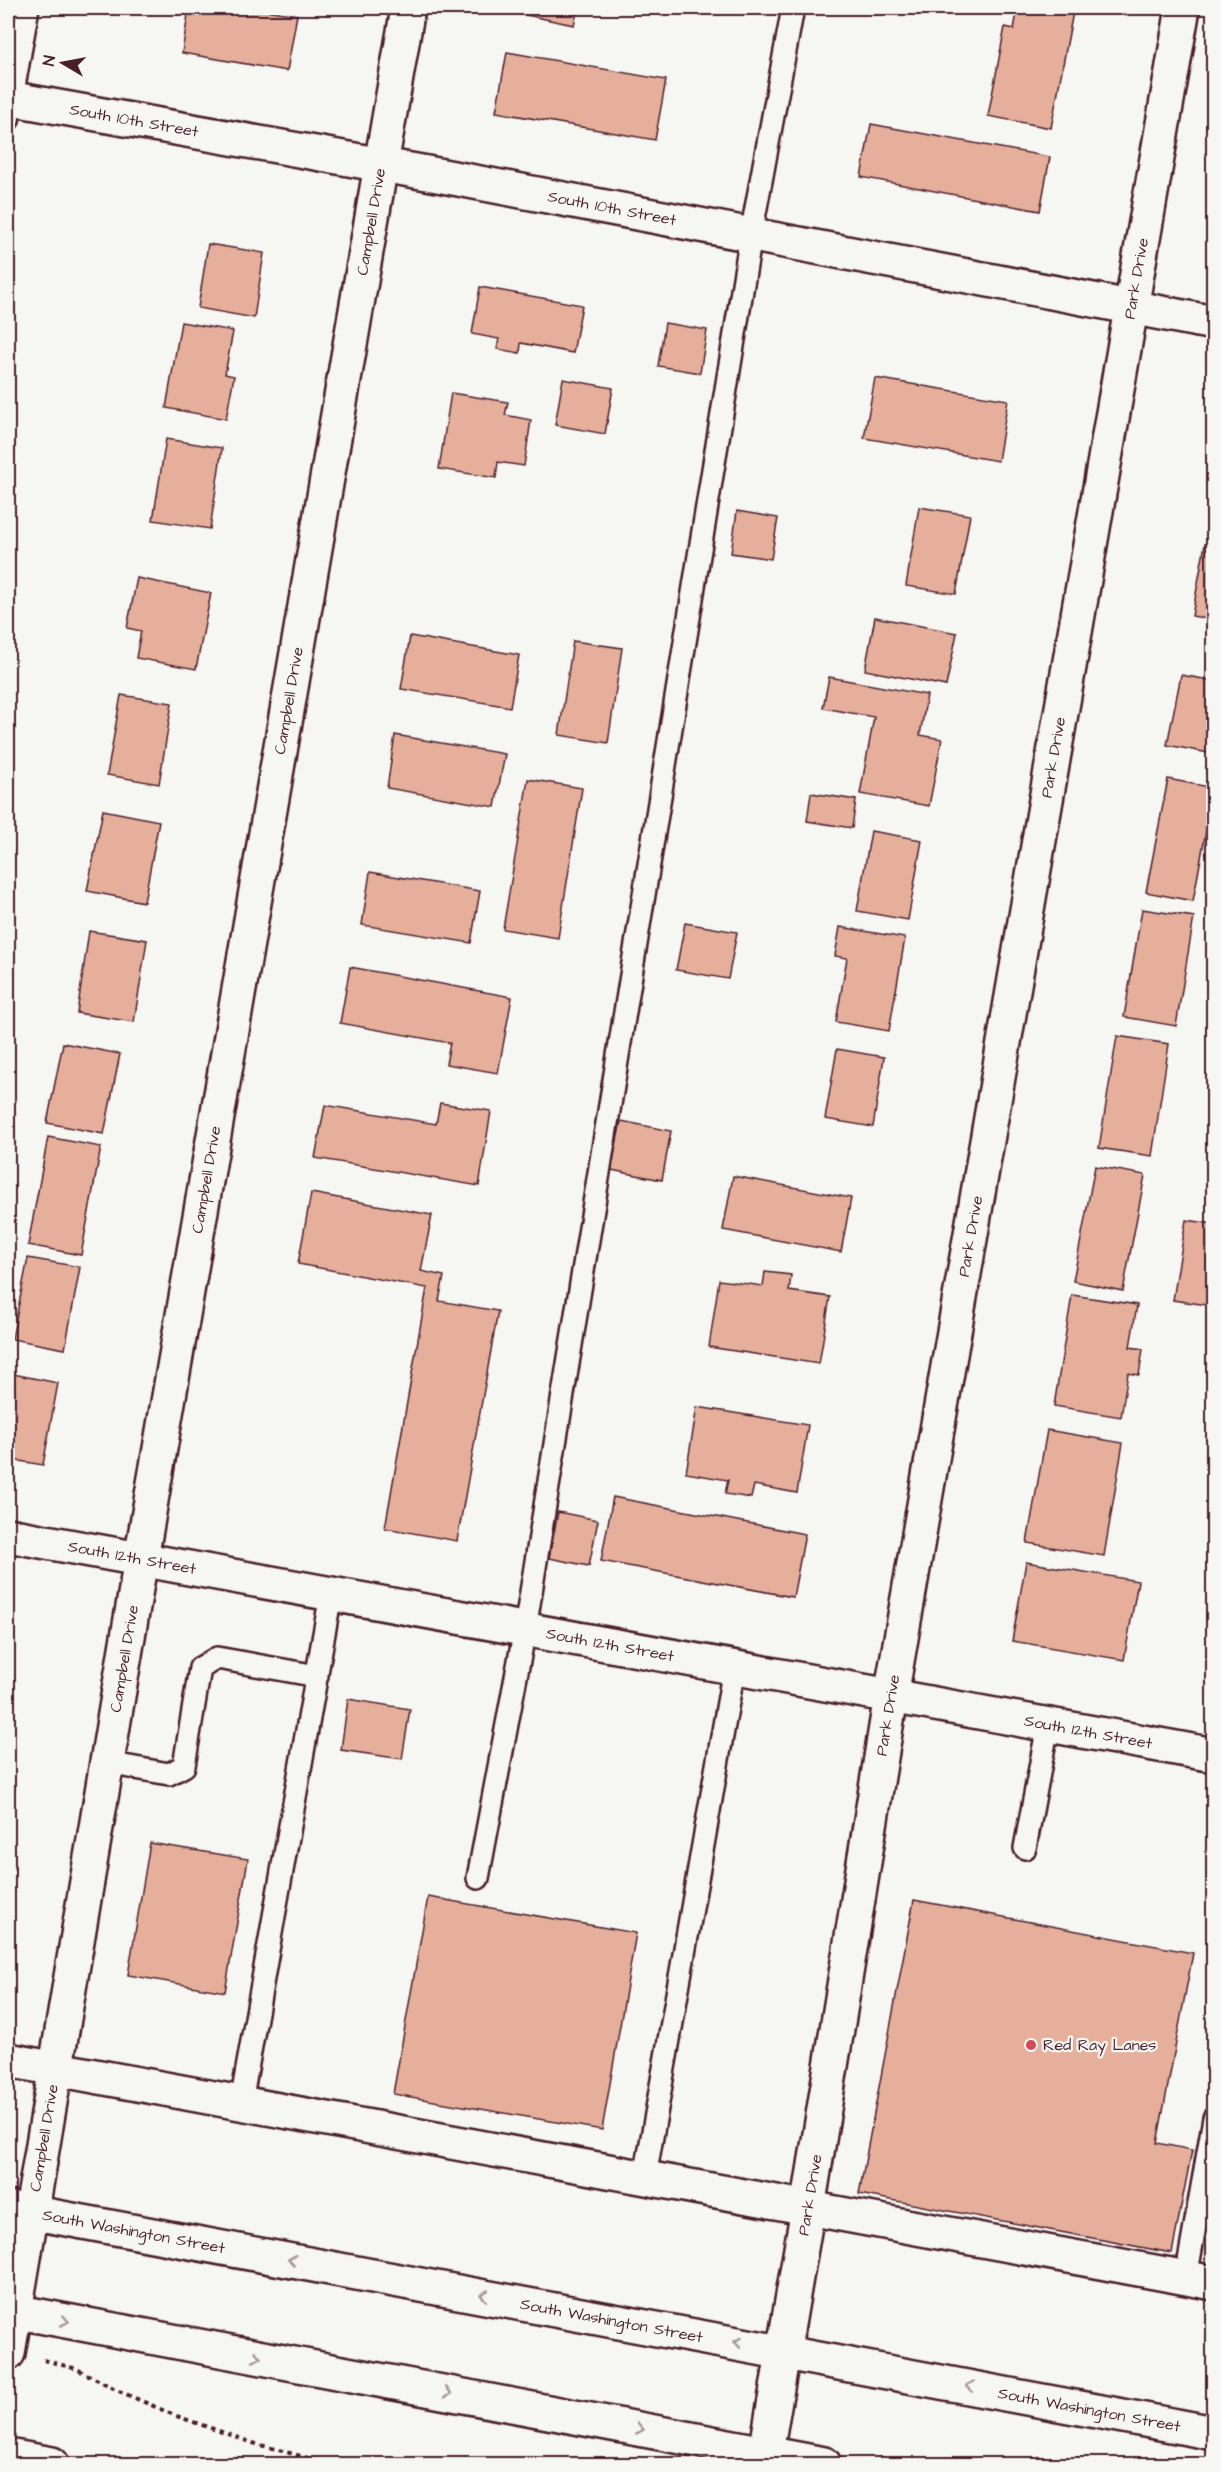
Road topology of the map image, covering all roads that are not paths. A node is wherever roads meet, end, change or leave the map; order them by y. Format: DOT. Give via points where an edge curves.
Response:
graph roads {
  1 [pos="28,8"];
  2 [pos="408,8"];
  3 [pos="792,8"];
  4 [pos="1183,8"];
  5 [pos="9,105"];
  6 [pos="380,165"];
  7 [pos="752,235"];
  8 [pos="1131,307"];
  9 [pos="1214,323"];
  10 [pos="8,1535"];
  11 [pos="141,1559"];
  12 [pos="331,1594"];
  13 [pos="525,1629"];
  14 [pos="734,1668"];
  15 [pos="317,1676"];
  16 [pos="891,1696"];
  17 [pos="1048,1725"];
  18 [pos="1214,1755"];
  19 [pos="107,1763"];
  20 [pos="1025,1848"];
  21 [pos="478,1878"];
  22 [pos="8,2060"];
  23 [pos="56,2070"];
  24 [pos="241,2103"];
  25 [pos="1214,2118"];
  26 [pos="645,2177"];
  27 [pos="808,2208"];
  28 [pos="20,2210"];
  29 [pos="1200,2281"];
  30 [pos="11,2311"];
  31 [pos="784,2351"];
  32 [pos="8,2353"];
  33 [pos="1214,2433"];
  34 [pos="8,2456"];
  35 [pos="765,2459"];
  36 [pos="52,2464"];
  37 [pos="824,2464"];
  1 -- 5 [label="lane"];
  2 -- 6 [label="street, Campbell Drive"];
  3 -- 7 [label="lane"];
  4 -- 8 [label="street, Park Drive"];
  5 -- 6 [label="street, South 10th Street"];
  6 -- 7 [label="street, South 10th Street"];
  6 -- 11 [label="street, Campbell Drive"];
  7 -- 8 [label="street, South 10th Street"];
  7 -- 13 [label="lane"];
  8 -- 9 [label="street, South 10th Street"];
  8 -- 16 [label="street, Park Drive"];
  10 -- 11 [label="street, South 12th Street"];
  11 -- 12 [label="street, South 12th Street"];
  11 -- 19 [label="street, Campbell Drive"];
  12 -- 13 [label="street, South 12th Street"];
  12 -- 15 [label="lane"];
  13 -- 14 [label="street, South 12th Street"];
  13 -- 21 [label="lane"];
  14 -- 16 [label="street, South 12th Street"];
  14 -- 26 [label="lane"];
  15 -- 19 [label="lane" via="217,1658 200,1668 184,1766 169,1774"];
  15 -- 24 [label="lane"];
  16 -- 17 [label="street, South 12th Street"];
  16 -- 27 [label="street, Park Drive"];
  17 -- 18 [label="street, South 12th Street"];
  17 -- 20 [label="lane"];
  19 -- 23 [label="street, Campbell Drive"];
  22 -- 23 [label="street"];
  23 -- 24 [label="street"];
  23 -- 28 [label="street, Campbell Drive"];
  24 -- 26 [label="street"];
  25 -- 29 [label="lane"];
  26 -- 27 [label="street"];
  27 -- 29 [label="street"];
  27 -- 31 [label="street, Park Drive"];
  28 -- 30 [label="street, Campbell Drive"];
  31 -- 28 [label="street, South Washington Street, one-way"];
  30 -- 32 [label="street, Campbell Drive"];
  30 -- 35 [label="street, one-way"];
  33 -- 31 [label="street, South Washington Street, one-way"];
  31 -- 35 [label="street, Park Drive"];
  34 -- 36 [label="street"];
  35 -- 37 [label="street"];
}
